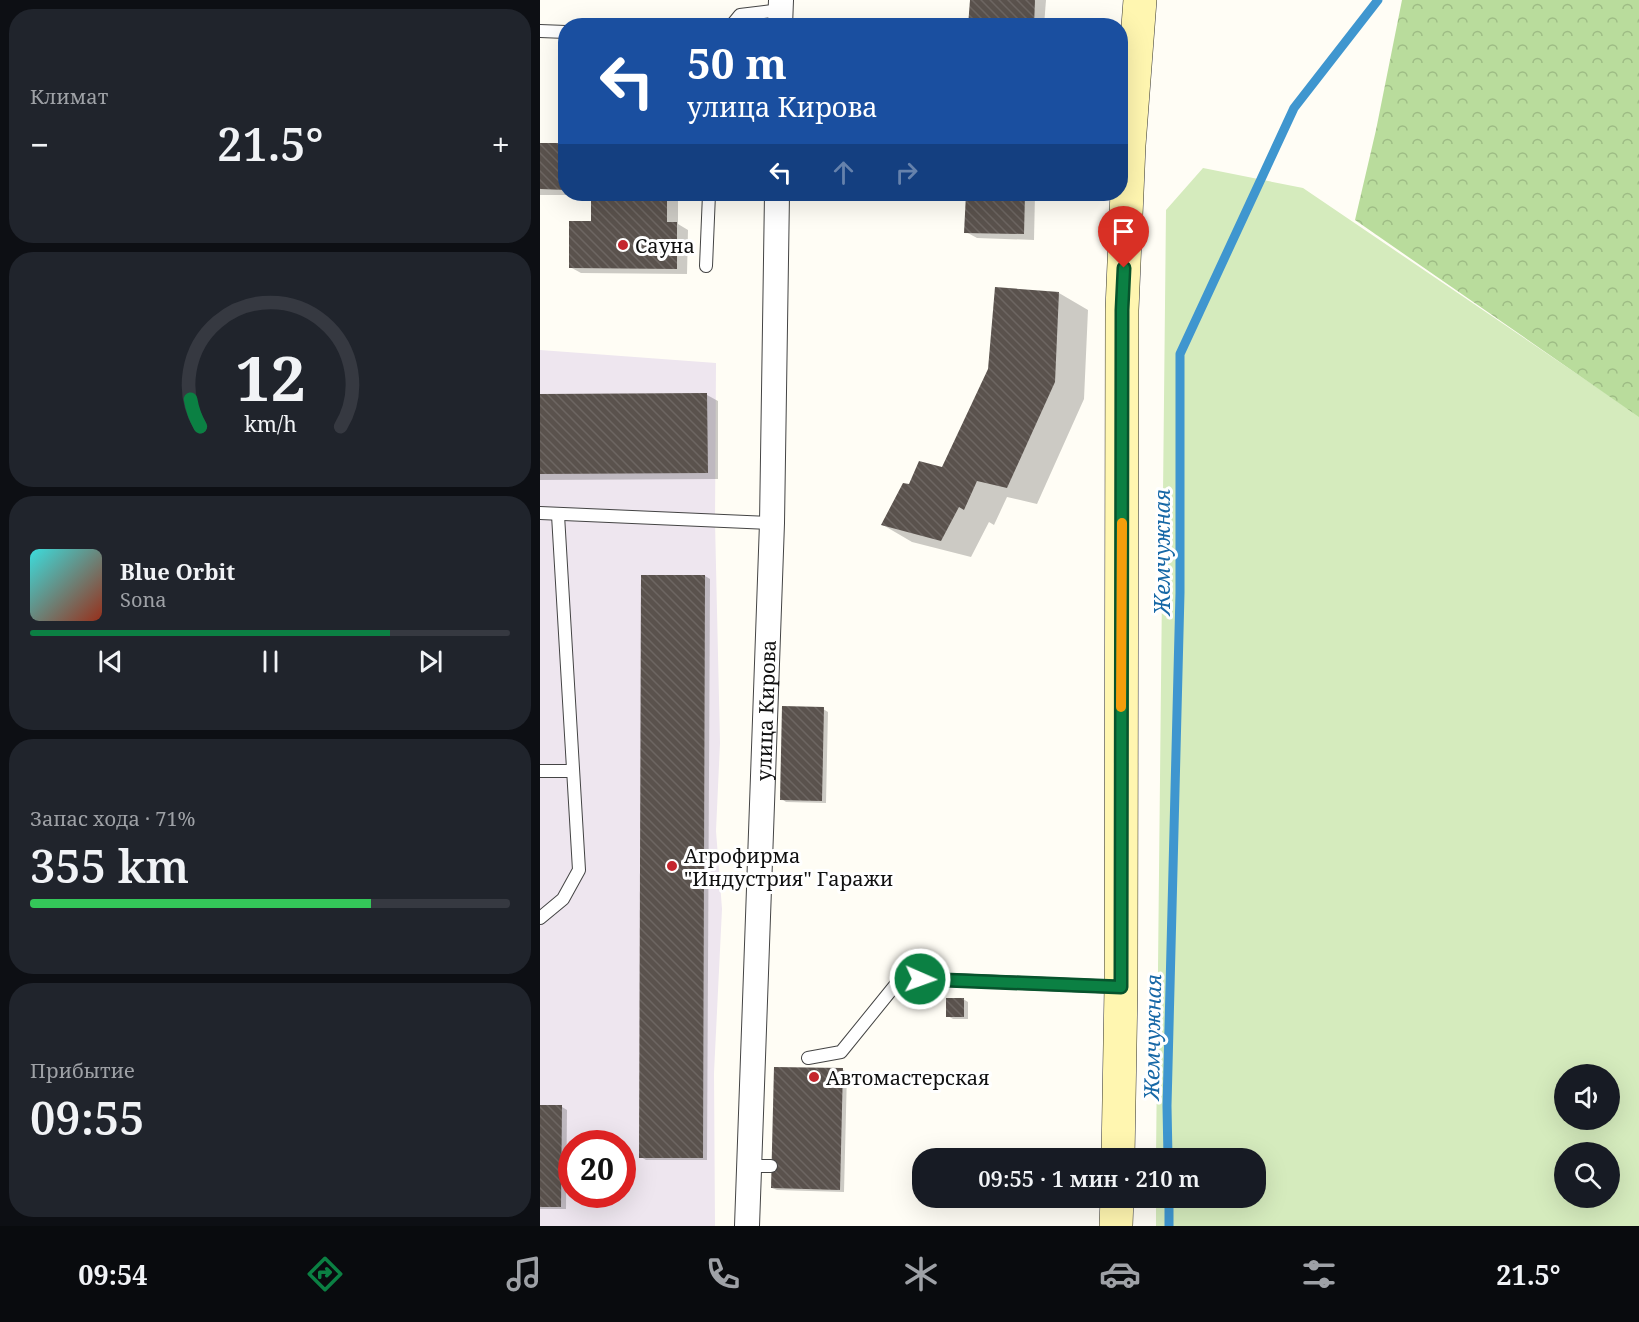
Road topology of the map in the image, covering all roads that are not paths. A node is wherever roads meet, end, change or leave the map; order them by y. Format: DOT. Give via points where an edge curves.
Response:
graph roads {
  1 [pos="1140,0"];
  2 [pos="780,12"];
  3 [pos="738,18"];
  4 [pos="540,31"];
  5 [pos="558,32"];
  6 [pos="1128,169"];
  7 [pos="709,201"];
  8 [pos="777,201"];
  9 [pos="1127,201"];
  10 [pos="706,266"];
  11 [pos="540,513"];
  12 [pos="558,515"];
  13 [pos="772,523"];
  14 [pos="540,771"];
  15 [pos="573,771"];
  16 [pos="540,918"];
  17 [pos="1121,987"];
  18 [pos="808,1058"];
  19 [pos="1118,1148"];
  20 [pos="1117,1208"];
  21 [pos="747,1226"];
  22 [pos="1116,1226"];
  1 -- 6 [label="street"];
  2 -- 3 [label="lane"];
  4 -- 5 [label="lane"];
  7 -- 10 [label="lane"];
  8 -- 13 [label="street, улица Кирова"];
  9 -- 17 [label="street" via="1122,310"];
  11 -- 12 [label="lane"];
  12 -- 13 [label="lane"];
  12 -- 15 [label="lane"];
  13 -- 21 [label="street, улица Кирова" via="760,1166"];
  14 -- 15 [label="lane"];
  15 -- 16 [label="lane" via="579,870 563,899"];
  17 -- 18 [label="lane" via="901,978 841,1052"];
  17 -- 19 [label="street"];
  20 -- 22 [label="street"];
}
